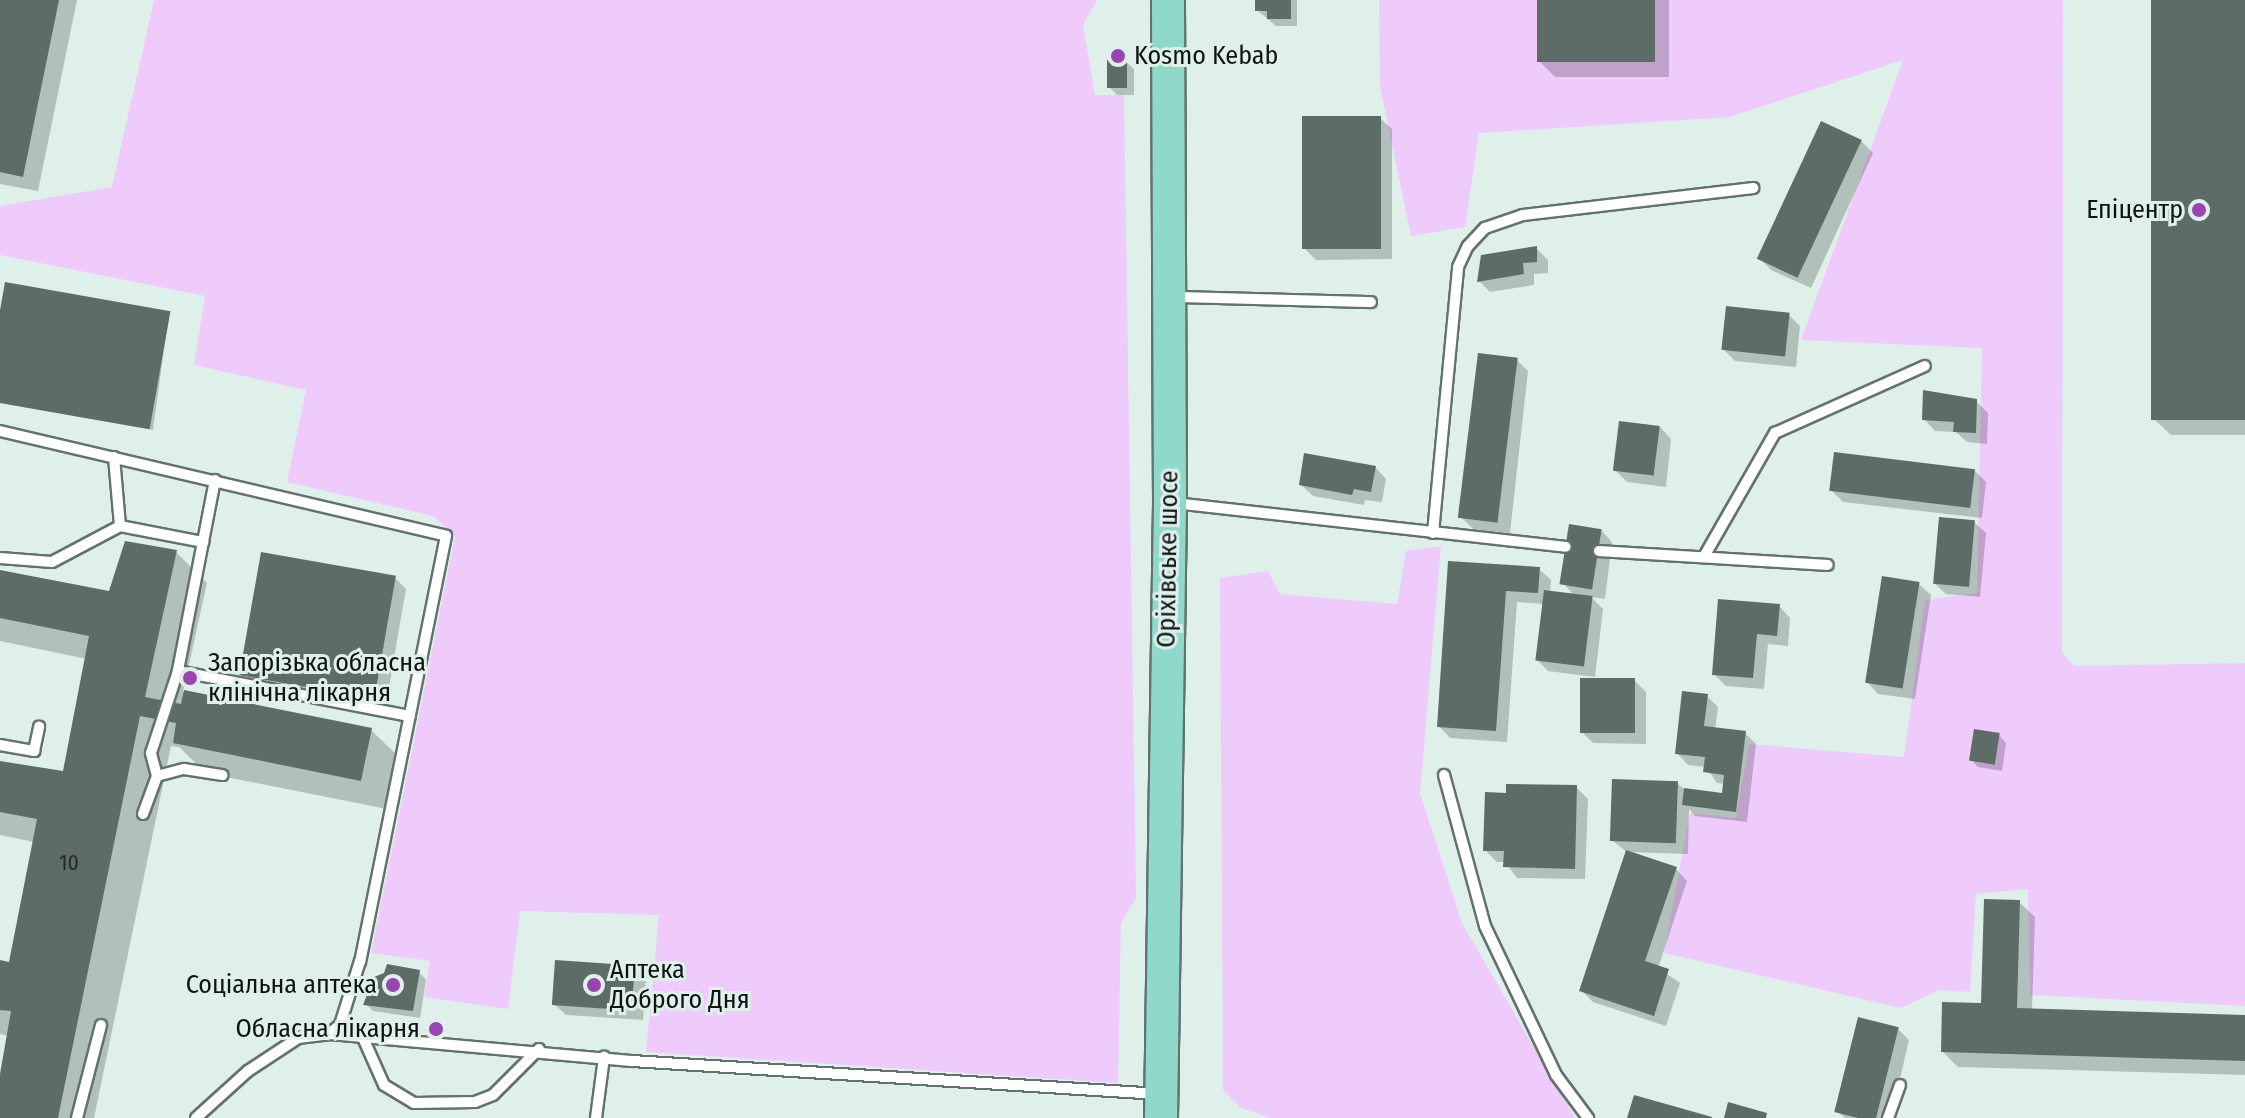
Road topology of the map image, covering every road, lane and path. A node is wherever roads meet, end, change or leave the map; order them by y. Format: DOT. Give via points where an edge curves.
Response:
graph roads {
  1 [pos="1168,0"];
  2 [pos="1753,188"];
  3 [pos="1169,297"];
  4 [pos="1371,302"];
  5 [pos="1925,366"];
  6 [pos="0,431"];
  7 [pos="114,457"];
  8 [pos="215,480"];
  9 [pos="1170,502"];
  10 [pos="120,526"];
  11 [pos="1433,533"];
  12 [pos="203,542"];
  13 [pos="1566,547"];
  14 [pos="1599,551"];
  15 [pos="1705,555"];
  16 [pos="0,558"];
  17 [pos="1828,565"];
  18 [pos="178,671"];
  19 [pos="410,716"];
  20 [pos="39,727"];
  21 [pos="0,745"];
  22 [pos="223,775"];
  23 [pos="1444,775"];
  24 [pos="157,776"];
  25 [pos="143,814"];
  26 [pos="101,1025"];
  27 [pos="329,1034"];
  28 [pos="364,1040"];
  29 [pos="539,1049"];
  30 [pos="604,1057"];
  31 [pos="1900,1085"];
  32 [pos="1161,1106"];
  33 [pos="77,1118"];
  34 [pos="196,1118"];
  35 [pos="596,1118"];
  36 [pos="1588,1118"];
  37 [pos="1888,1118"];
  1 -- 3 [label="main road, Оріхівське шосе"];
  2 -- 11 [label="lane" via="1523,215 1485,228 1468,246 1458,267"];
  3 -- 4 [label="lane"];
  3 -- 9 [label="main road, Оріхівське шосе"];
  5 -- 15 [label="lane" via="1775,433"];
  6 -- 7 [label="lane"];
  7 -- 8 [label="lane"];
  7 -- 10 [label="lane"];
  8 -- 12 [label="lane"];
  8 -- 19 [label="lane" via="446,536"];
  9 -- 11 [label="lane"];
  9 -- 32 [label="main road, Оріхівське шосе"];
  10 -- 12 [label="lane"];
  10 -- 16 [label="lane" via="52,562"];
  11 -- 13 [label="lane"];
  12 -- 18 [label="lane"];
  14 -- 15 [label="lane"];
  15 -- 17 [label="lane"];
  18 -- 19 [label="lane"];
  18 -- 24 [label="lane" via="151,753"];
  19 -- 27 [label="lane" via="360,961 340,1025"];
  20 -- 21 [label="lane" via="34,751"];
  22 -- 24 [label="lane" via="184,769"];
  23 -- 36 [label="lane" via="1485,926 1556,1075"];
  24 -- 25 [label="lane"];
  26 -- 33 [label="lane"];
  27 -- 28 [label="lane"];
  27 -- 34 [label="lane" via="298,1038 248,1071"];
  28 -- 29 [label="lane"];
  28 -- 29 [label="lane" via="384,1085 414,1103 475,1102 493,1095"];
  29 -- 30 [label="lane"];
  30 -- 32 [label="lane"];
  30 -- 35 [label="lane"];
  31 -- 37 [label="lane"];
}
